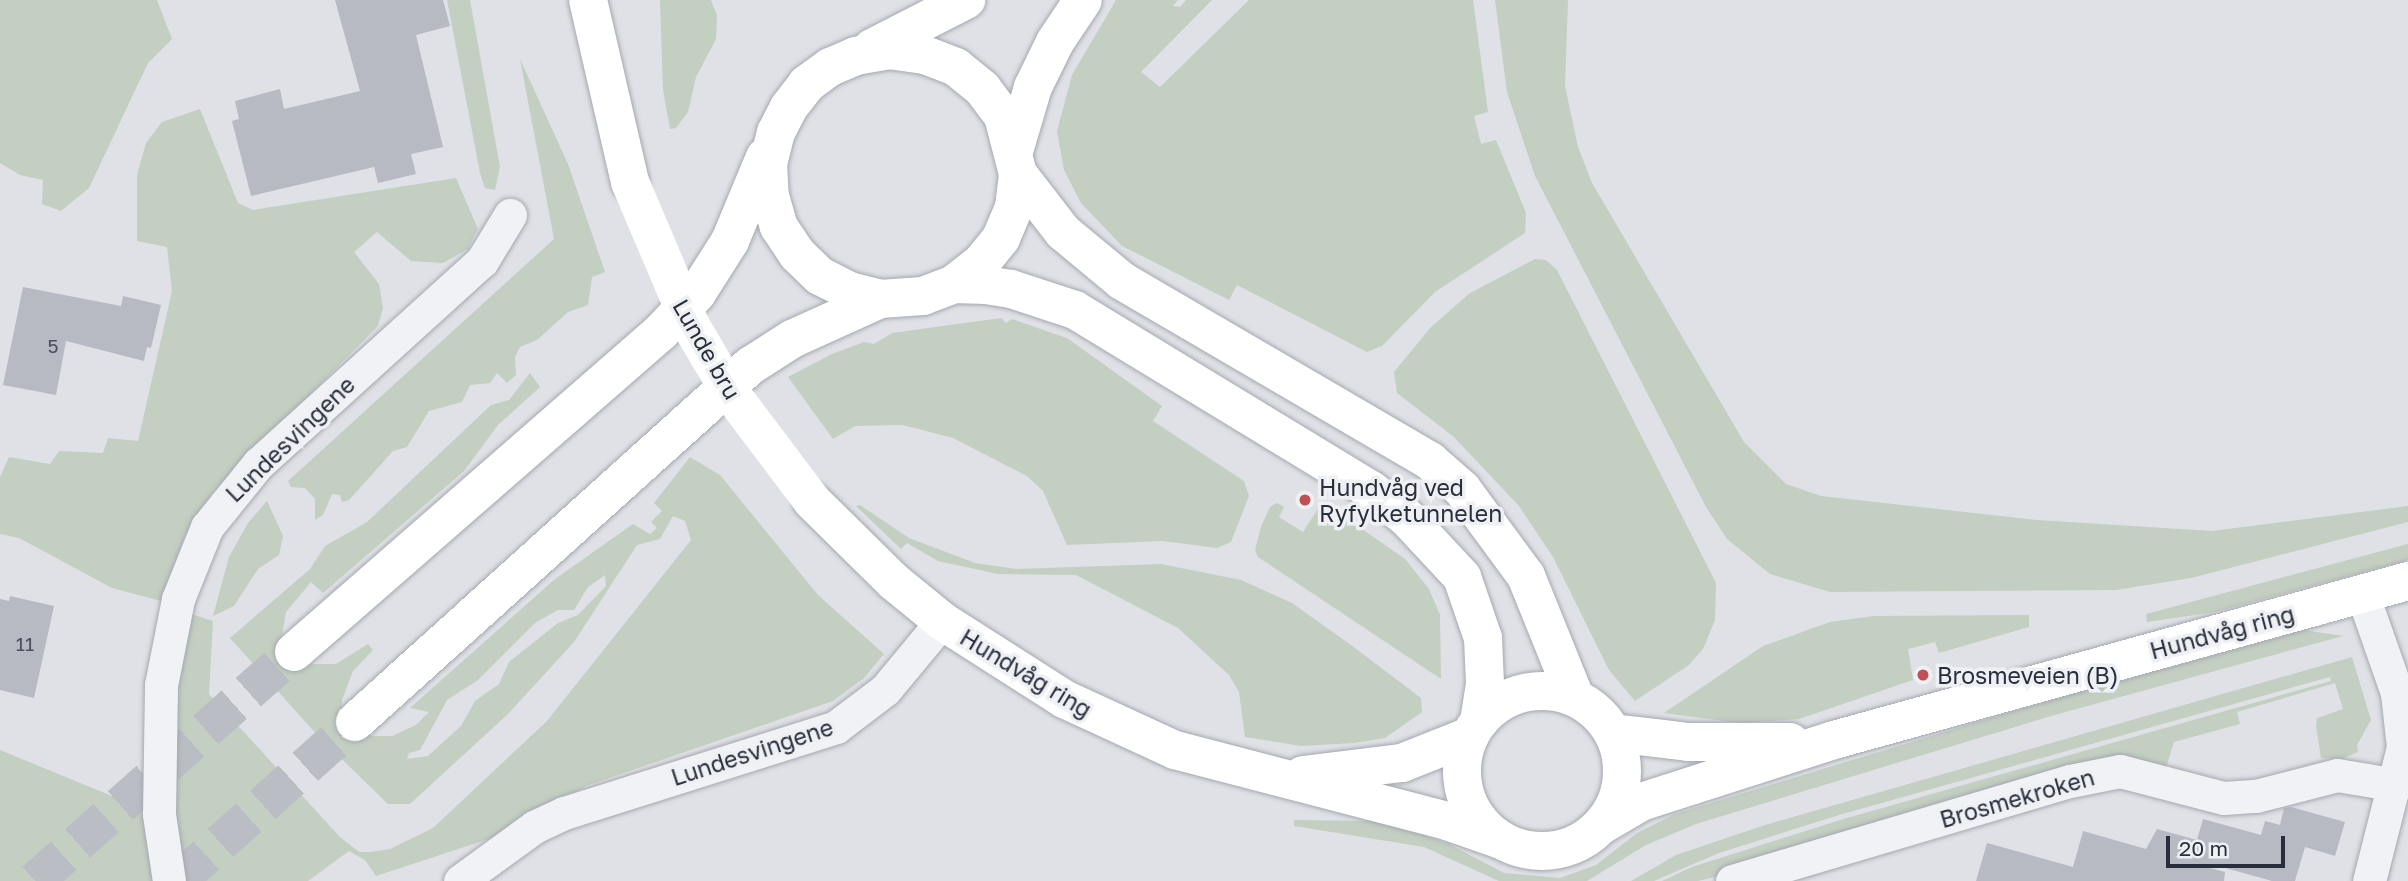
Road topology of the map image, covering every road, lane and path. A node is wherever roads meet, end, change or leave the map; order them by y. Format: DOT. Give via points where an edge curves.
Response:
graph roads {
  1 [pos="587,0"];
  2 [pos="966,0"];
  3 [pos="1083,0"];
  4 [pos="856,56"];
  5 [pos="776,132"];
  6 [pos="1016,161"];
  7 [pos="510,215"];
  8 [pos="954,284"];
  9 [pos="880,299"];
  10 [pos="812,501"];
  11 [pos="2408,580"];
  12 [pos="2362,593"];
  13 [pos="942,621"];
  14 [pos="294,652"];
  15 [pos="1575,697"];
  16 [pos="355,722"];
  17 [pos="1474,729"];
  18 [pos="1613,733"];
  19 [pos="1834,740"];
  20 [pos="1280,778"];
  21 [pos="2397,785"];
  22 [pos="1602,825"];
  23 [pos="1501,840"];
  24 [pos="1807,870"];
  25 [pos="169,881"];
  26 [pos="460,881"];
  27 [pos="1732,881"];
  28 [pos="2369,881"];
  1 -- 10 [label="main road, Lunde bru, bridge" via="630,182 691,326 730,392"];
  2 -- 4 [label="main road" via="943,16"];
  3 -- 6 [label="main road" via="1033,87"];
  4 -- 5 [label="main road" via="807,84"];
  4 -- 6 [label="main road" via="890,50 924,55 956,67 983,89 1003,116"];
  5 -- 9 [label="main road" via="768,163 770,196 791,245 820,276 849,291"];
  5 -- 14 [label="main road" via="730,241 697,293 661,332"];
  6 -- 8 [label="main road" via="1014,207 1001,238 981,263"];
  6 -- 15 [label="main road" via="1041,208 1091,259 1430,461 1462,489 1526,576"];
  7 -- 25 [label="street, Lundesvingene" via="482,261 258,464 207,527 178,599 161,685 159,814"];
  8 -- 9 [label="main road" via="923,296"];
  8 -- 17 [label="main road" via="1011,289 1075,310 1274,428 1407,517 1462,577 1477,614 1486,658"];
  9 -- 16 [label="main road" via="792,339 750,366"];
  10 -- 13 [label="main road, Hundvåg ring" via="893,581"];
  11 -- 12 [label="main road, Hundvåg ring"];
  12 -- 19 [label="main road, Hundvåg ring"];
  12 -- 21 [label="street" via="2397,693 2403,747"];
  13 -- 20 [label="main road, Hundvåg ring" via="1010,668 1136,734 1222,765"];
  13 -- 26 [label="street, Lundesvingene" via="886,690 836,727 564,813 534,827"];
  15 -- 17 [label="main road" via="1555,691 1515,695"];
  15 -- 18 [label="main road" via="1590,706"];
  17 -- 20 [label="main road, Hundvåg ring" via="1402,763"];
  17 -- 23 [label="main road" via="1464,752 1463,786 1476,817"];
  18 -- 19 [label="main road, Hundvåg ring" via="1723,743"];
  18 -- 22 [label="main road" via="1623,771 1614,808"];
  19 -- 22 [label="main road, Hundvåg ring" via="1641,803"];
  20 -- 23 [label="main road, Hundvåg ring" via="1447,821"];
  21 -- 24 [label="street, Brosmekroken" via="2337,775 2256,796 2224,798 2120,771 2070,781"];
  21 -- 28 [label="street"];
  22 -- 23 [label="main road" via="1565,848 1522,849"];
  24 -- 27 [label="street, Brosmekroken"];
}
